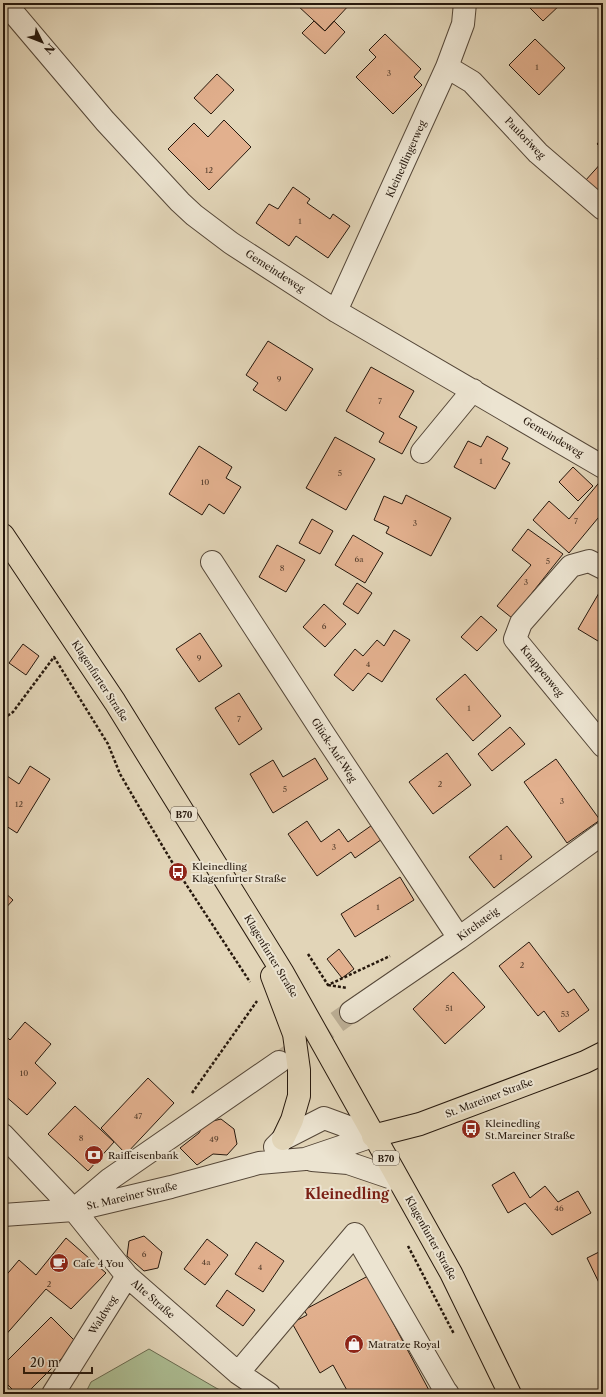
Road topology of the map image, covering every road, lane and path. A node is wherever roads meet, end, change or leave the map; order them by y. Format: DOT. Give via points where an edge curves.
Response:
graph roads {
  1 [pos="5,3"];
  2 [pos="465,3"];
  3 [pos="447,67"];
  4 [pos="603,209"];
  5 [pos="336,311"];
  6 [pos="473,390"];
  7 [pos="422,452"];
  8 [pos="603,467"];
  9 [pos="3,535"];
  10 [pos="212,562"];
  11 [pos="603,568"];
  12 [pos="3,717"];
  13 [pos="603,746"];
  14 [pos="603,833"];
  15 [pos="254,926"];
  16 [pos="459,938"];
  17 [pos="308,954"];
  18 [pos="395,954"];
  19 [pos="251,984"];
  20 [pos="260,997"];
  21 [pos="351,1012"];
  22 [pos="603,1053"];
  23 [pos="279,1062"];
  24 [pos="191,1095"];
  25 [pos="3,1135"];
  26 [pos="373,1136"];
  27 [pos="283,1139"];
  28 [pos="305,1159"];
  29 [pos="259,1164"];
  30 [pos="398,1180"];
  31 [pos="74,1210"];
  32 [pos="3,1215"];
  33 [pos="127,1276"];
  34 [pos="238,1373"];
  35 [pos="53,1394"];
  36 [pos="269,1394"];
  37 [pos="448,1394"];
  38 [pos="510,1394"];
  1 -- 5 [label="street, Gemeindeweg" via="104,121 180,202 231,243"];
  2 -- 3 [label="street, Kleinedlingerweg" via="463,24"];
  3 -- 4 [label="street, Pauloriweg" via="472,82 538,153"];
  3 -- 5 [label="street, Kleinedlingerweg"];
  5 -- 6 [label="street, Gemeindeweg"];
  6 -- 7 [label="street"];
  6 -- 8 [label="street, Gemeindeweg"];
  9 -- 15 [label="main road, Klagenfurter Straße / B70" via="114,702"];
  10 -- 16 [label="street, Glück-Auf-Weg"];
  11 -- 13 [label="street, Knappenweg" via="589,561 570,566 521,623 515,639"];
  12 -- 19 [label="path" via="13,712 54,657 108,744 120,774 178,872"];
  14 -- 16 [label="street, Kirchsteig"];
  15 -- 26 [label="main road, Klagenfurter Straße / B70" via="283,973"];
  15 -- 27 [label="main road" via="294,1034 299,1070 299,1096"];
  16 -- 21 [label="street, Kirchsteig"];
  17 -- 18 [label="path" via="328,985"];
  20 -- 24 [label="path"];
  22 -- 26 [label="main road, St. Mareiner Straße" via="420,1124"];
  23 -- 31 [label="street" via="110,1179"];
  25 -- 31 [label="street, Alte Straße"];
  26 -- 27 [label="street" via="324,1118"];
  26 -- 28 [label="street, St. Mareiner Straße"];
  26 -- 30 [label="main road, Klagenfurter Straße / B70"];
  27 -- 29 [label="street"];
  28 -- 29 [label="street, St. Mareiner Straße"];
  28 -- 30 [label="street" via="348,1163"];
  29 -- 31 [label="street, St. Mareiner Straße"];
  30 -- 38 [label="main road, Klagenfurter Straße / B70" via="451,1273"];
  31 -- 32 [label="street, St. Mareiner Straße"];
  31 -- 33 [label="street, Alte Straße"];
  33 -- 34 [label="street, Alte Straße"];
  33 -- 35 [label="street, Waldweg"];
  34 -- 36 [label="street, Alte Straße"];
  34 -- 37 [label="street" via="355,1234"];
}
